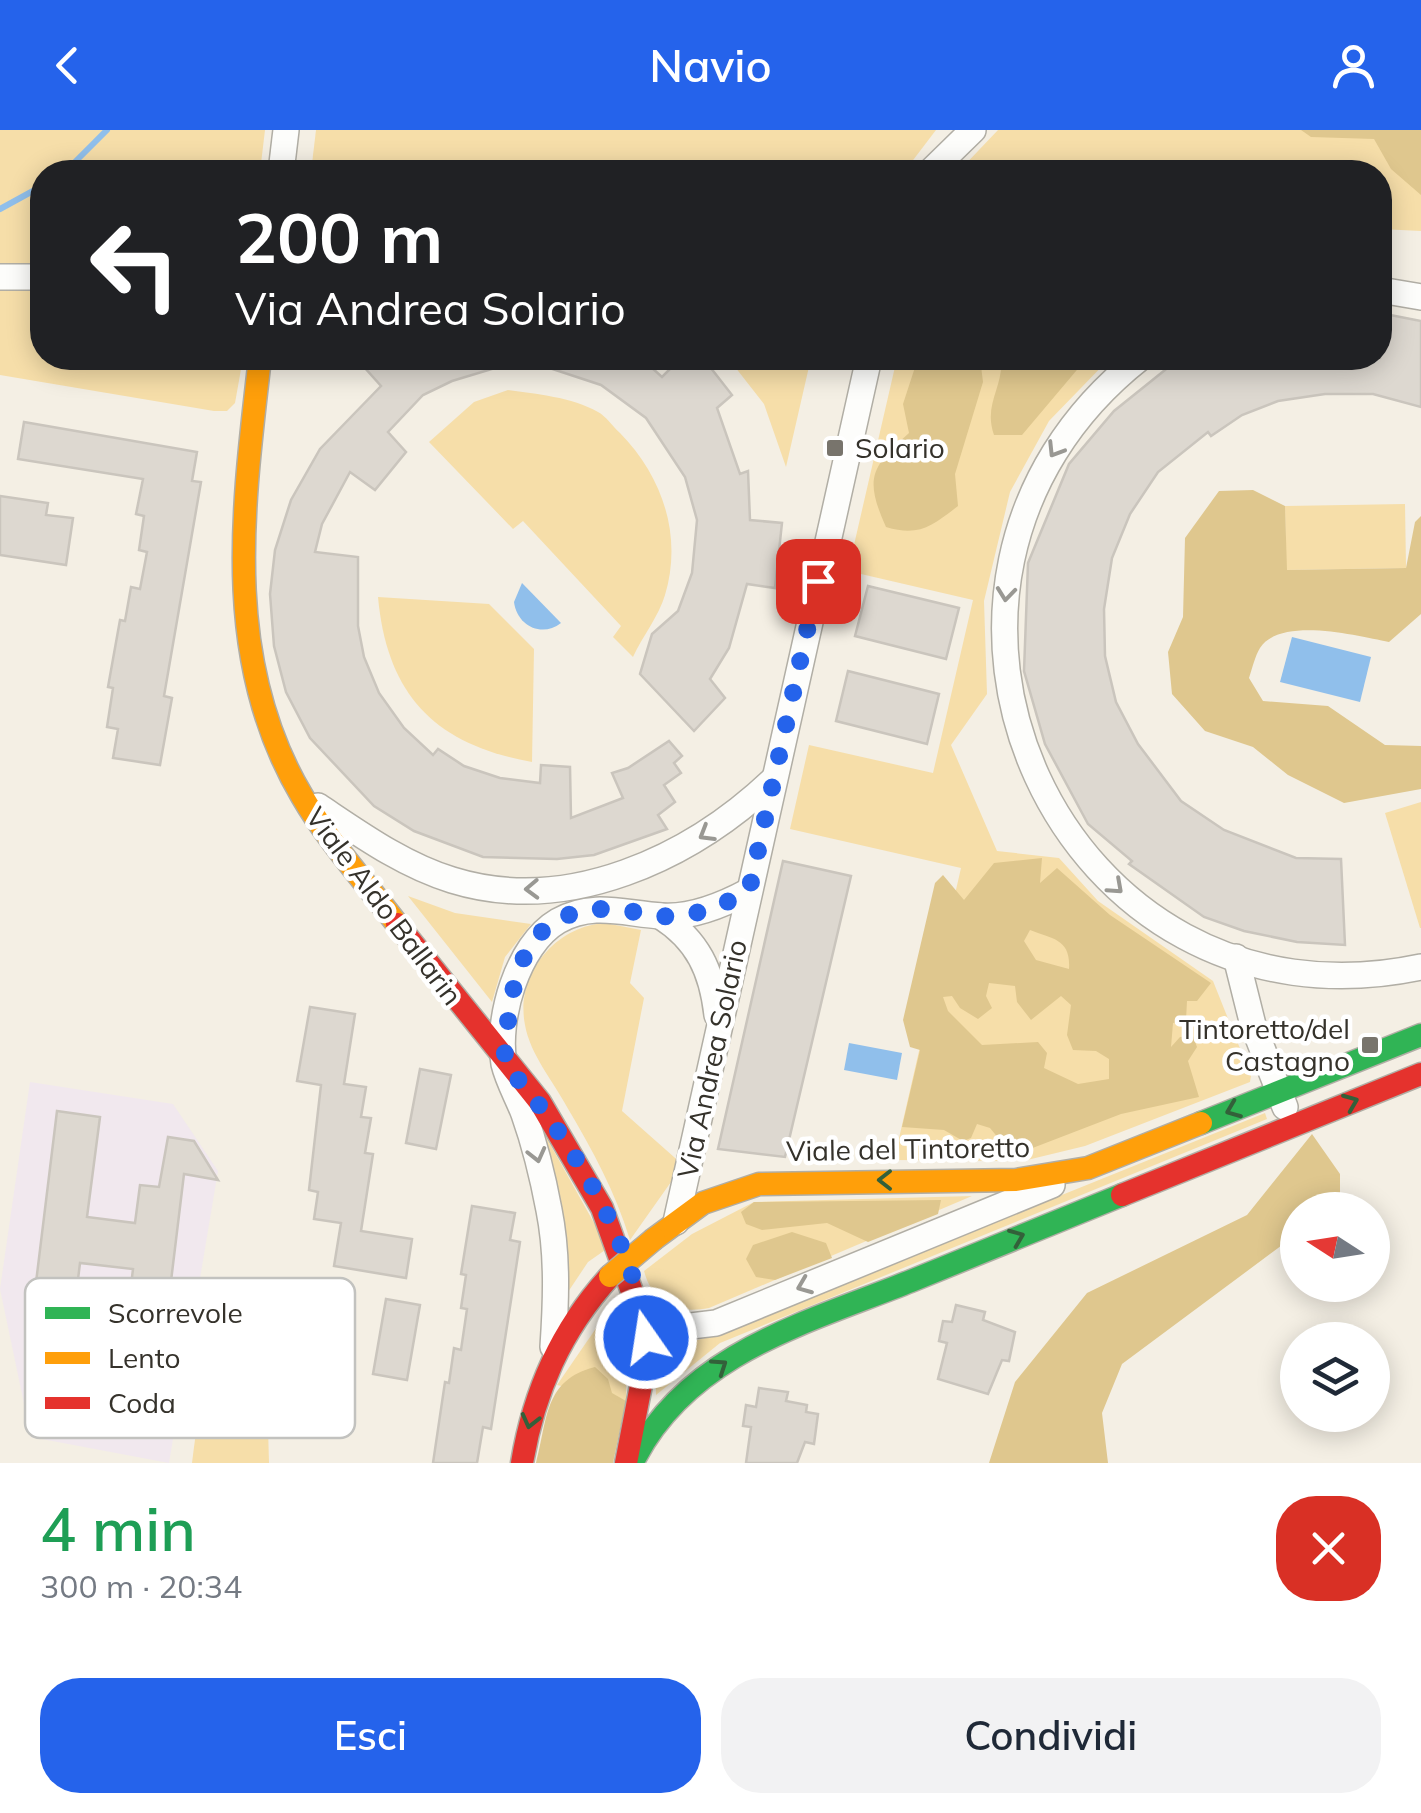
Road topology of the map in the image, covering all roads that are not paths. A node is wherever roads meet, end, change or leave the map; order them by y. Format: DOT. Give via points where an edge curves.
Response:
graph roads {
  1 [pos="286,130"];
  2 [pos="973,130"];
  3 [pos="282,160"];
  4 [pos="942,160"];
  5 [pos="0,277"];
  6 [pos="30,277"];
  7 [pos="1392,292"];
  8 [pos="1421,297"];
  9 [pos="259,370"];
  10 [pos="866,370"];
  11 [pos="1126,370"];
  12 [pos="774,779"];
  13 [pos="301,795"];
  14 [pos="749,891"];
  15 [pos="660,916"];
  16 [pos="1236,958"];
  17 [pos="1421,967"];
  18 [pos="718,1035"];
  19 [pos="1421,1036"];
  20 [pos="504,1064"];
  21 [pos="1421,1074"];
  22 [pos="1279,1092"];
  23 [pos="1292,1125"];
  24 [pos="1088,1168"];
  25 [pos="676,1222"];
  26 [pos="644,1319"];
  27 [pos="552,1357"];
  28 [pos="522,1463"];
  29 [pos="630,1463"];
  1 -- 3 [label="street"];
  2 -- 4 [label="street"];
  5 -- 6 [label="street"];
  7 -- 8 [label="street"];
  9 -- 13 [label="main road, Viale Aldo Ballarin" via="242,514 243,611 264,706"];
  10 -- 12 [label="street, Via Andrea Solario"];
  11 -- 16 [label="street, one-way" via="1070,429 1029,500 1007,578 1008,688 1036,779 1089,860 1152,916"];
  12 -- 13 [label="street, Viale Aldo Ballarin, one-way" via="718,827 628,872 542,890 467,884 402,859"];
  12 -- 14 [label="street, Via Andrea Solario"];
  13 -- 20 [label="main road, Viale Aldo Ballarin"];
  14 -- 15 [label="street, Viale Aldo Ballarin" via="710,909"];
  14 -- 18 [label="street, Via Andrea Solario"];
  15 -- 18 [label="street" via="703,958"];
  15 -- 20 [label="street, Viale Aldo Ballarin" via="587,911 555,923 535,940 512,984"];
  16 -- 17 [label="street" via="1327,975"];
  16 -- 22 [label="street"];
  18 -- 25 [label="street, Via Andrea Solario"];
  19 -- 22 [label="main road, Viale del Tintoretto"];
  20 -- 26 [label="main road, Viale Aldo Ballarin" via="540,1102 576,1158"];
  20 -- 27 [label="street, Viale Aldo Ballarin, one-way" via="532,1135 552,1224"];
  23 -- 21 [label="main road, one-way"];
  22 -- 23 [label="street"];
  22 -- 24 [label="main road, Viale del Tintoretto, one-way"];
  29 -- 23 [label="main road, one-way" via="663,1412 754,1344"];
  24 -- 25 [label="main road, Viale del Tintoretto, one-way" via="1016,1180 759,1184 709,1200"];
  24 -- 26 [label="street, one-way" via="716,1323"];
  25 -- 27 [label="main road, Viale del Tintoretto, bridge" via="610,1276"];
  26 -- 29 [label="main road, Viale Aldo Ballarin"];
  27 -- 28 [label="main road, Viale del Tintoretto, one-way"];
}
